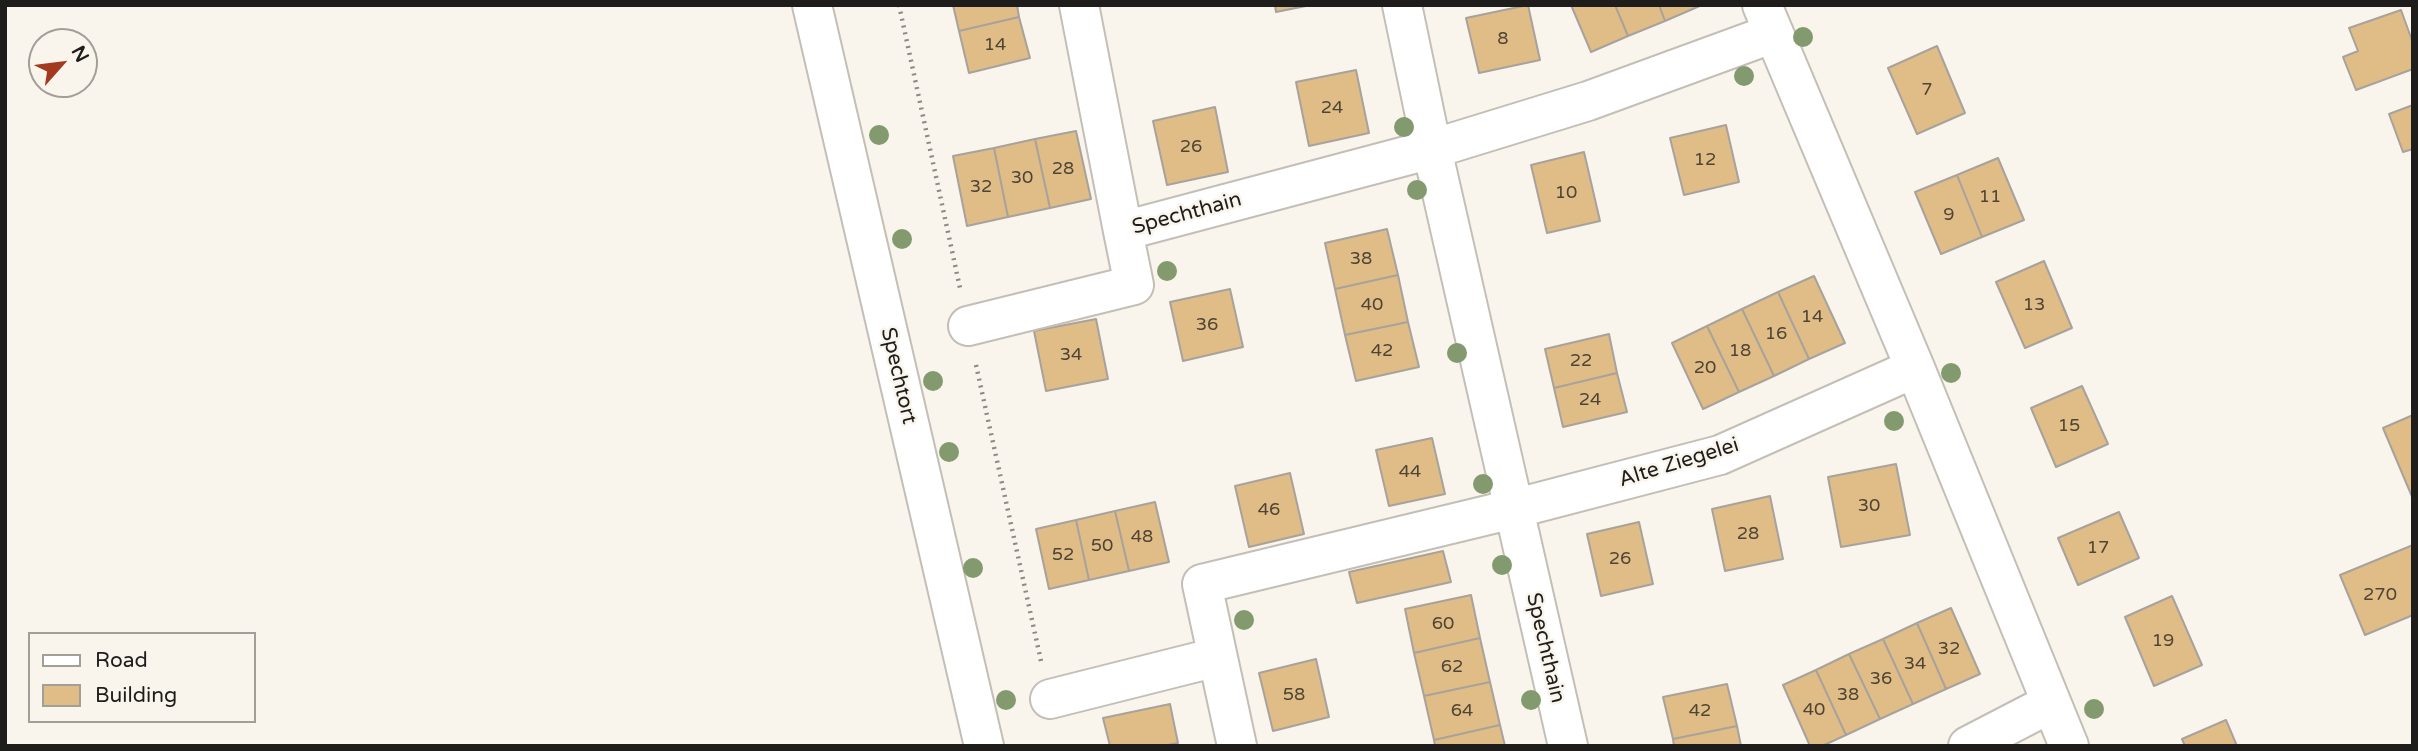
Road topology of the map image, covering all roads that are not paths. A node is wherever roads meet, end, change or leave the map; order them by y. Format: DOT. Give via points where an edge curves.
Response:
graph roads {
  1 [pos="812,5"];
  2 [pos="1079,5"];
  3 [pos="1402,5"];
  4 [pos="1768,19"];
  5 [pos="1432,149"];
  6 [pos="1123,231"];
  7 [pos="968,326"];
  8 [pos="1915,368"];
  9 [pos="1513,509"];
  10 [pos="1217,657"];
  11 [pos="1050,699"];
  12 [pos="2052,703"];
  13 [pos="984,746"];
  14 [pos="1237,746"];
  15 [pos="1568,746"];
  16 [pos="1968,746"];
  17 [pos="2069,746"];
  1 -- 13 [label="street, Spechtort"];
  2 -- 6 [label="street, Spechthain"];
  3 -- 5 [label="street, Spechthain"];
  4 -- 5 [label="street" via="1588,101"];
  4 -- 8 [label="street"];
  5 -- 6 [label="street, Spechthain"];
  5 -- 9 [label="street, Spechthain"];
  6 -- 7 [label="street" via="1134,285"];
  8 -- 9 [label="street, Alte Ziegelei" via="1720,455"];
  8 -- 12 [label="street"];
  9 -- 10 [label="street" via="1202,584"];
  9 -- 15 [label="street, Spechthain"];
  10 -- 11 [label="street"];
  10 -- 14 [label="street"];
  12 -- 16 [label="street"];
  12 -- 17 [label="street"];
}
